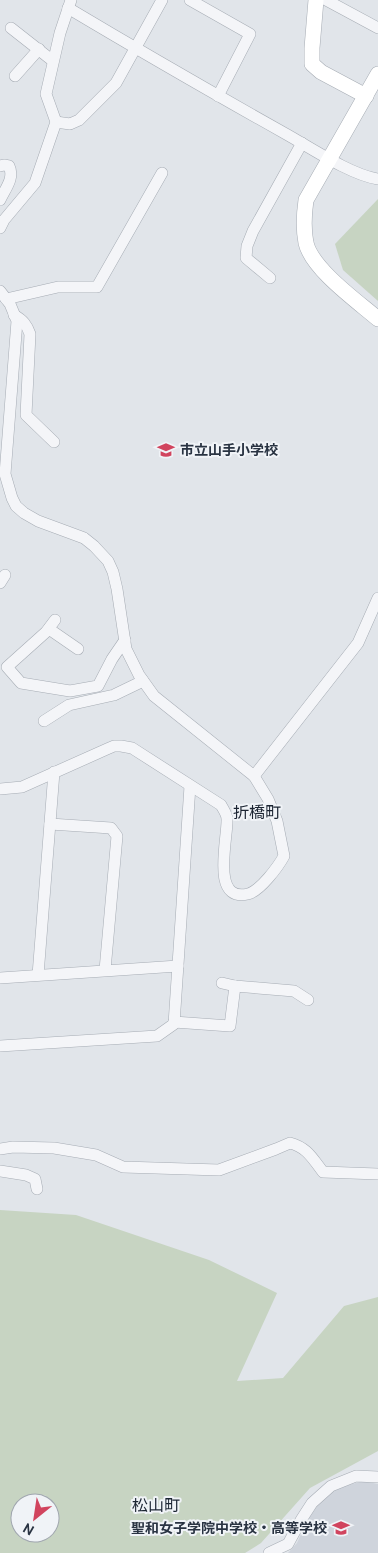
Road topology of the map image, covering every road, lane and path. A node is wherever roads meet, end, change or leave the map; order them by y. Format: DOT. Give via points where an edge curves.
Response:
graph roads {
  1 [pos="162,0"];
  2 [pos="190,0"];
  3 [pos="316,0"];
  4 [pos="326,0"];
  5 [pos="70,4"];
  6 [pos="11,28"];
  7 [pos="378,28"];
  8 [pos="136,48"];
  9 [pos="39,49"];
  10 [pos="53,61"];
  11 [pos="378,74"];
  12 [pos="15,76"];
  13 [pos="218,96"];
  14 [pos="366,96"];
  15 [pos="56,122"];
  16 [pos="302,143"];
  17 [pos="331,159"];
  18 [pos="0,166"];
  19 [pos="162,173"];
  20 [pos="378,179"];
  21 [pos="0,200"];
  22 [pos="1,226"];
  23 [pos="270,278"];
  24 [pos="3,295"];
  25 [pos="14,315"];
  26 [pos="378,320"];
  27 [pos="54,442"];
  28 [pos="378,598"];
  29 [pos="125,640"];
  30 [pos="78,648"];
  31 [pos="3,669"];
  32 [pos="144,681"];
  33 [pos="44,721"];
  34 [pos="54,772"];
  35 [pos="254,776"];
  36 [pos="190,786"];
  37 [pos="0,789"];
  38 [pos="50,824"];
  39 [pos="178,966"];
  40 [pos="105,970"];
  41 [pos="38,975"];
  42 [pos="0,978"];
  43 [pos="222,983"];
  44 [pos="235,986"];
  45 [pos="308,1000"];
  46 [pos="174,1022"];
  47 [pos="0,1046"];
  48 [pos="0,1149"];
  49 [pos="0,1171"];
  50 [pos="378,1174"];
  51 [pos="37,1189"];
  52 [pos="378,1477"];
  53 [pos="268,1553"];
  1 -- 8 [label="street"];
  2 -- 13 [label="street" via="250,34"];
  3 -- 14 [label="street" via="312,64"];
  4 -- 7 [label="street"];
  5 -- 8 [label="street"];
  5 -- 10 [label="street"];
  6 -- 9 [label="street"];
  8 -- 13 [label="street"];
  8 -- 15 [label="street" via="116,83 79,120 70,124"];
  9 -- 10 [label="street"];
  9 -- 12 [label="street"];
  10 -- 15 [label="street" via="46,94"];
  11 -- 14 [label="street"];
  13 -- 16 [label="street"];
  14 -- 17 [label="street"];
  15 -- 22 [label="street" via="35,183"];
  16 -- 17 [label="street"];
  16 -- 23 [label="street" via="247,246 246,258"];
  17 -- 20 [label="street" via="366,177"];
  17 -- 26 [label="street" via="306,200 303,219 306,244 315,262"];
  18 -- 21 [label="street" via="9,166 12,172"];
  19 -- 24 [label="street" via="97,287 58,287"];
  24 -- 25 [label="street"];
  25 -- 27 [label="street" via="27,325 30,334 26,415"];
  25 -- 29 [label="street" via="17,321 5,474 12,498 24,513 84,538 108,561 117,589"];
  28 -- 35 [label="street" via="358,643"];
  29 -- 31 [label="street" via="98,686 70,692 21,683"];
  29 -- 32 [label="street" via="126,649"];
  30 -- 31 [label="street" via="52,624"];
  32 -- 33 [label="street" via="114,695 69,705"];
  32 -- 35 [label="street" via="154,696"];
  34 -- 36 [label="street" via="114,746 121,746 132,748"];
  34 -- 37 [label="street" via="22,787"];
  34 -- 38 [label="street"];
  35 -- 36 [label="street" via="277,821 284,856 258,889 248,894 237,895 228,888 224,878 227,817 221,805"];
  36 -- 39 [label="street"];
  38 -- 40 [label="street" via="111,828 118,836"];
  38 -- 41 [label="street"];
  39 -- 40 [label="street"];
  39 -- 46 [label="street"];
  40 -- 41 [label="street"];
  41 -- 42 [label="street"];
  43 -- 44 [label="street"];
  44 -- 45 [label="street" via="294,991"];
  44 -- 46 [label="street" via="230,1026"];
  46 -- 47 [label="street" via="157,1036"];
  48 -- 50 [label="street" via="54,1148 96,1155 123,1167 219,1170 290,1143 309,1152 323,1172"];
  49 -- 51 [label="street" via="35,1179"];
  52 -- 53 [label="street" via="356,1476 330,1486 312,1503 288,1544"];
}
